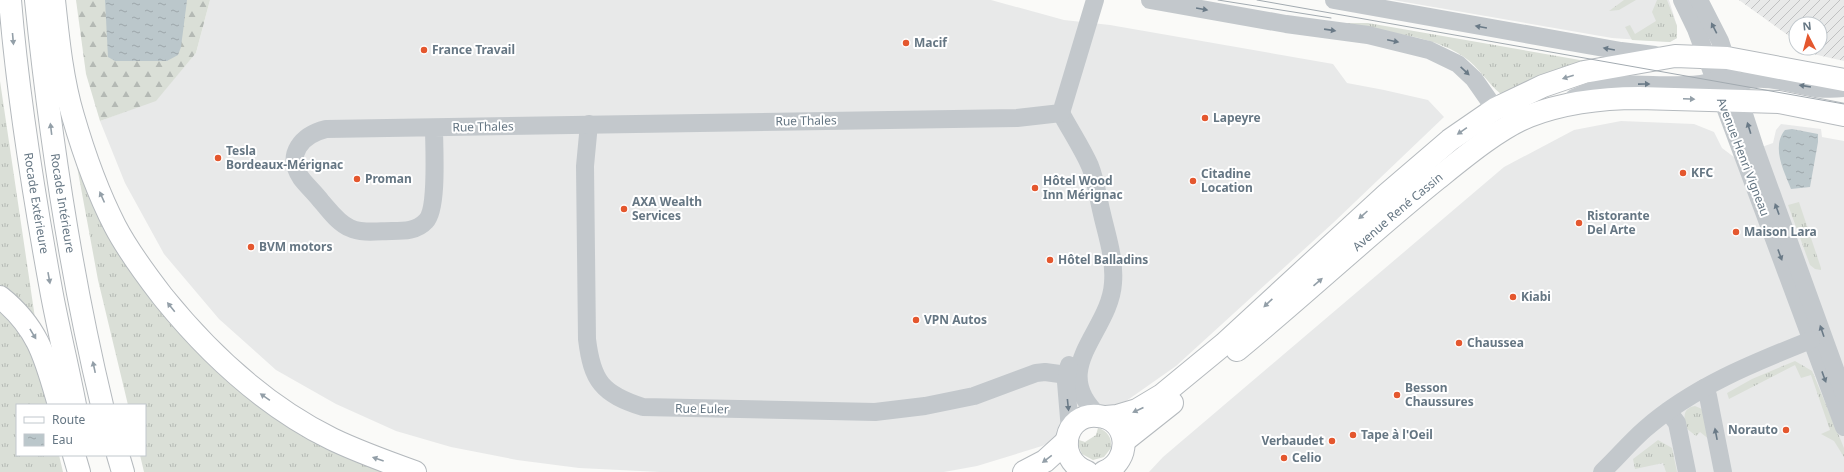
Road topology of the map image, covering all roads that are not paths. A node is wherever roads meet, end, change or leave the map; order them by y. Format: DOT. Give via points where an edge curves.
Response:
graph roads {
  1 [pos="10,0"];
  2 [pos="36,0"];
  3 [pos="54,0"];
  4 [pos="1094,0"];
  5 [pos="1150,0"];
  6 [pos="1334,0"];
  7 [pos="1682,0"];
  8 [pos="1699,0"];
  9 [pos="1675,56"];
  10 [pos="1716,58"];
  11 [pos="1715,80"];
  12 [pos="1844,80"];
  13 [pos="1844,88"];
  14 [pos="1732,95"];
  15 [pos="1553,108"];
  16 [pos="1495,109"];
  17 [pos="1061,113"];
  18 [pos="1844,115"];
  19 [pos="1528,117"];
  20 [pos="589,124"];
  21 [pos="434,128"];
  22 [pos="0,297"];
  23 [pos="1100,321"];
  24 [pos="1810,340"];
  25 [pos="1067,375"];
  26 [pos="1704,388"];
  27 [pos="1844,394"];
  28 [pos="59,404"];
  29 [pos="75,404"];
  30 [pos="102,404"];
  31 [pos="1668,411"];
  32 [pos="1102,416"];
  33 [pos="1844,427"];
  34 [pos="1068,435"];
  35 [pos="74,456"];
  36 [pos="85,456"];
  37 [pos="114,456"];
  38 [pos="118,456"];
  39 [pos="1118,462"];
  40 [pos="1076,471"];
  41 [pos="79,472"];
  42 [pos="89,472"];
  43 [pos="118,472"];
  44 [pos="123,472"];
  45 [pos="415,472"];
  46 [pos="1024,472"];
  47 [pos="1602,472"];
  48 [pos="1687,472"];
  49 [pos="1723,472"];
  1 -- 29 [label="main road, Rocade Extérieure, one-way" via="29,165 52,296"];
  30 -- 2 [label="main road, Rocade Intérieure, one-way" via="78,293 56,163"];
  45 -- 3 [label="main road, one-way" via="332,439 260,394 221,361 184,322 147,276 115,227 86,157 72,115"];
  4 -- 17 [label="street"];
  5 -- 16 [label="street, one-way" via="1286,24 1368,35 1430,50 1449,59 1474,79"];
  9 -- 6 [label="street, one-way" via="1621,51"];
  7 -- 10 [label="street, Avenue Henri Vigneau" via="1696,29"];
  10 -- 8 [label="street, Avenue Henri Vigneau, one-way" via="1715,28"];
  9 -- 10 [label="main road, Avenue René Cassin"];
  9 -- 16 [label="main road, Avenue René Cassin, one-way" via="1584,72 1543,86"];
  10 -- 11 [label="street" via="1720,77"];
  10 -- 12 [label="main road, Avenue René Cassin"];
  10 -- 14 [label="street, Avenue Henri Vigneau"];
  11 -- 14 [label="street, Avenue Henri Vigneau"];
  15 -- 11 [label="street, one-way" via="1601,88"];
  13 -- 14 [label="street, one-way" via="1818,88 1751,79"];
  15 -- 14 [label="main road, Avenue René Cassin, one-way" via="1619,98"];
  14 -- 18 [label="main road, Avenue René Cassin"];
  14 -- 24 [label="street, Avenue Henri Vigneau, one-way"];
  27 -- 14 [label="street, Avenue Henri Vigneau, one-way" via="1755,148"];
  15 -- 19 [label="main road, Avenue René Cassin"];
  16 -- 19 [label="street" via="1507,116"];
  16 -- 32 [label="main road, Avenue René Cassin, one-way" via="1431,156 1224,344 1162,395 1137,410 1117,416"];
  17 -- 20 [label="street, Rue Thales" via="1018,118"];
  17 -- 23 [label="street" via="1093,176 1112,255 1113,284 1107,308"];
  39 -- 19 [label="main road, Avenue René Cassin, one-way" via="1278,316 1429,186 1483,144"];
  20 -- 21 [label="street, Rue Thales"];
  20 -- 25 [label="street, Rue Euler" via="585,166 587,339 590,362 597,379 611,394 643,407 875,412 925,406 974,396 1036,373"];
  21 -- 21 [label="street, Rue Thales" via="326,129 314,132 304,140 297,148 295,162 301,177 340,222 351,229 410,231 427,221 433,203"];
  22 -- 28 [label="main road, one-way" via="26,321 40,346"];
  23 -- 25 [label="street" via="1076,349"];
  23 -- 32 [label="street" via="1084,354 1078,374 1084,401"];
  24 -- 26 [label="street" via="1750,364"];
  24 -- 33 [label="street, Avenue Henri Vigneau, one-way"];
  25 -- 34 [label="street, one-way"];
  26 -- 31 [label="street"];
  49 -- 26 [label="street, one-way" via="1708,396"];
  31 -- 47 [label="street" via="1646,428"];
  31 -- 48 [label="street" via="1677,423"];
  32 -- 34 [label="main road, Avenue René Cassin" via="1082,419"];
  32 -- 39 [label="main road" via="1118,427"];
  34 -- 40 [label="main road" via="1069,457"];
  34 -- 46 [label="main road, one-way" via="1045,461"];
  35 -- 41 [label="main road"];
  36 -- 42 [label="main road"];
  37 -- 43 [label="main road"];
  38 -- 44 [label="main road"];
}
